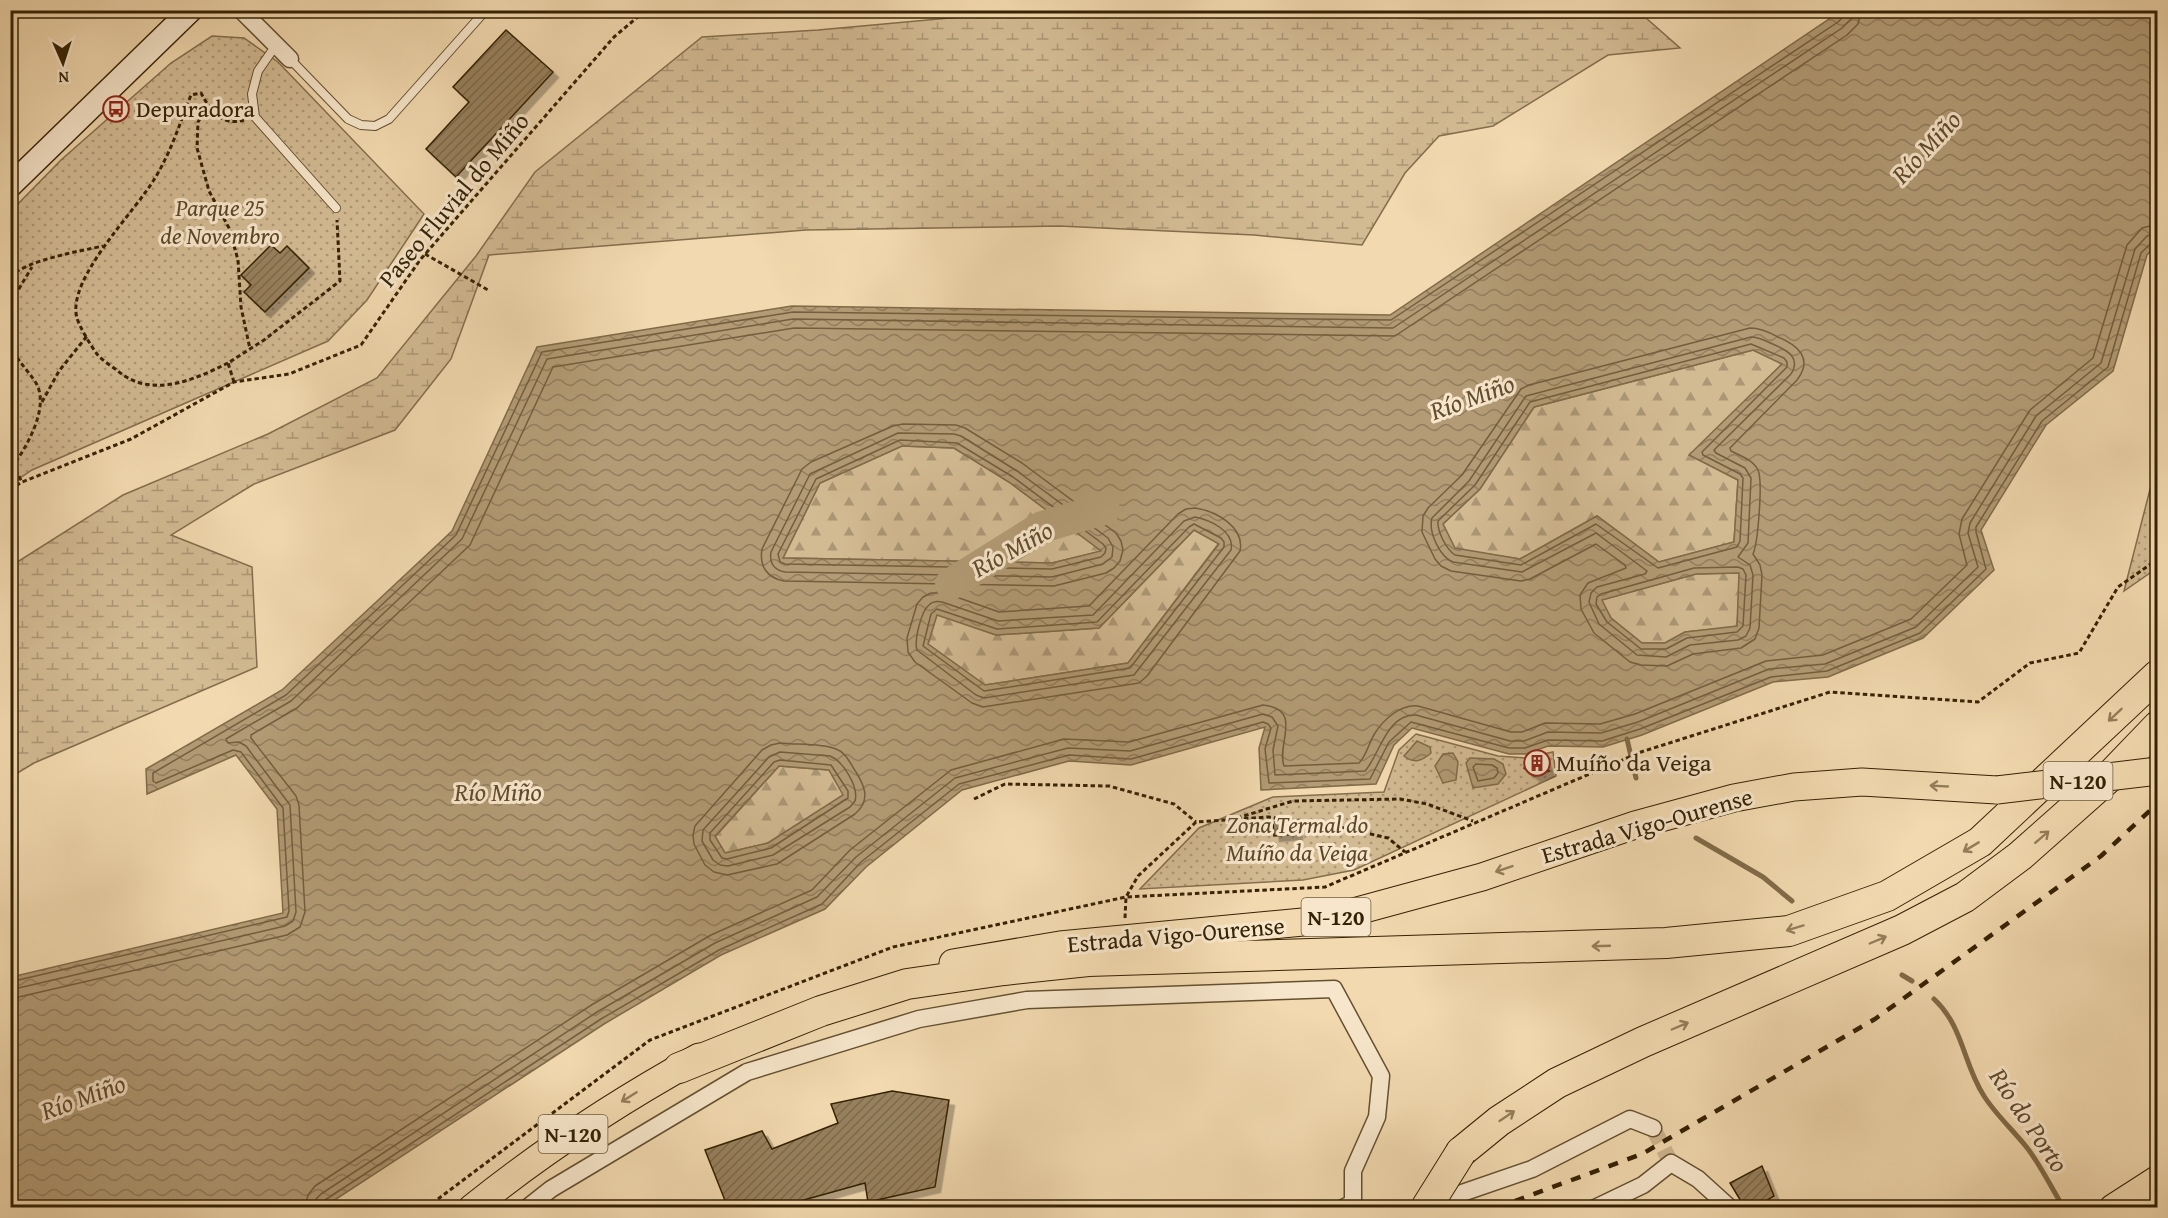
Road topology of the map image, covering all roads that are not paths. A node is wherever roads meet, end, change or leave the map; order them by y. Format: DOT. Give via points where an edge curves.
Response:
graph roads {
  1 [pos="191,10"];
  2 [pos="241,10"];
  3 [pos="486,10"];
  4 [pos="276,45"];
  5 [pos="290,59"];
  6 [pos="10,186"];
  7 [pos="336,208"];
  8 [pos="2157,675"];
  9 [pos="2157,726"];
  10 [pos="2157,771"];
  11 [pos="2157,782"];
  12 [pos="1997,790"];
  13 [pos="679,1068"];
  14 [pos="1653,1128"];
  15 [pos="2157,1179"];
  16 [pos="472,1208"];
  17 [pos="527,1208"];
  18 [pos="1343,1208"];
  19 [pos="1420,1208"];
  20 [pos="1426,1208"];
  21 [pos="1595,1208"];
  22 [pos="1730,1208"];
  23 [pos="2114,1208"];
  1 -- 6 [label="main road"];
  2 -- 4 [label="street"];
  3 -- 5 [label="lane" via="389,119 375,126 348,119"];
  4 -- 5 [label="street"];
  4 -- 7 [label="lane" via="258,71 252,94 255,117"];
  8 -- 13 [label="highway, one-way" via="1980,842 1887,896 1789,931 1666,943 1088,961 1004,970 907,984 821,1011"];
  20 -- 9 [label="highway, one-way, bridge" via="1461,1152 1557,1083 1902,930 1965,897 2020,856 2090,794"];
  10 -- 12 [label="highway, N-120, bridge"];
  11 -- 12 [label="highway, N-120, bridge" via="2104,788"];
  12 -- 13 [label="highway, Estrada Vigo-Ourense / N-120, one-way" via="1862,782 1794,787 1734,798 1635,825 1482,877 1324,920 1060,945 926,967 865,983 767,1020"];
  13 -- 16 [label="highway, Estrada Vigo-Ourense / N-120, one-way" via="594,1119"];
  14 -- 19 [label="street" via="1630,1119 1532,1169"];
  15 -- 23 [label="highway"];
  17 -- 18 [label="street" via="551,1189 747,1072 919,1019 1027,1000 1334,989 1381,1076 1377,1117 1353,1171 1353,1203"];
  21 -- 22 [label="street" via="1643,1185 1671,1163 1698,1179"];
}
